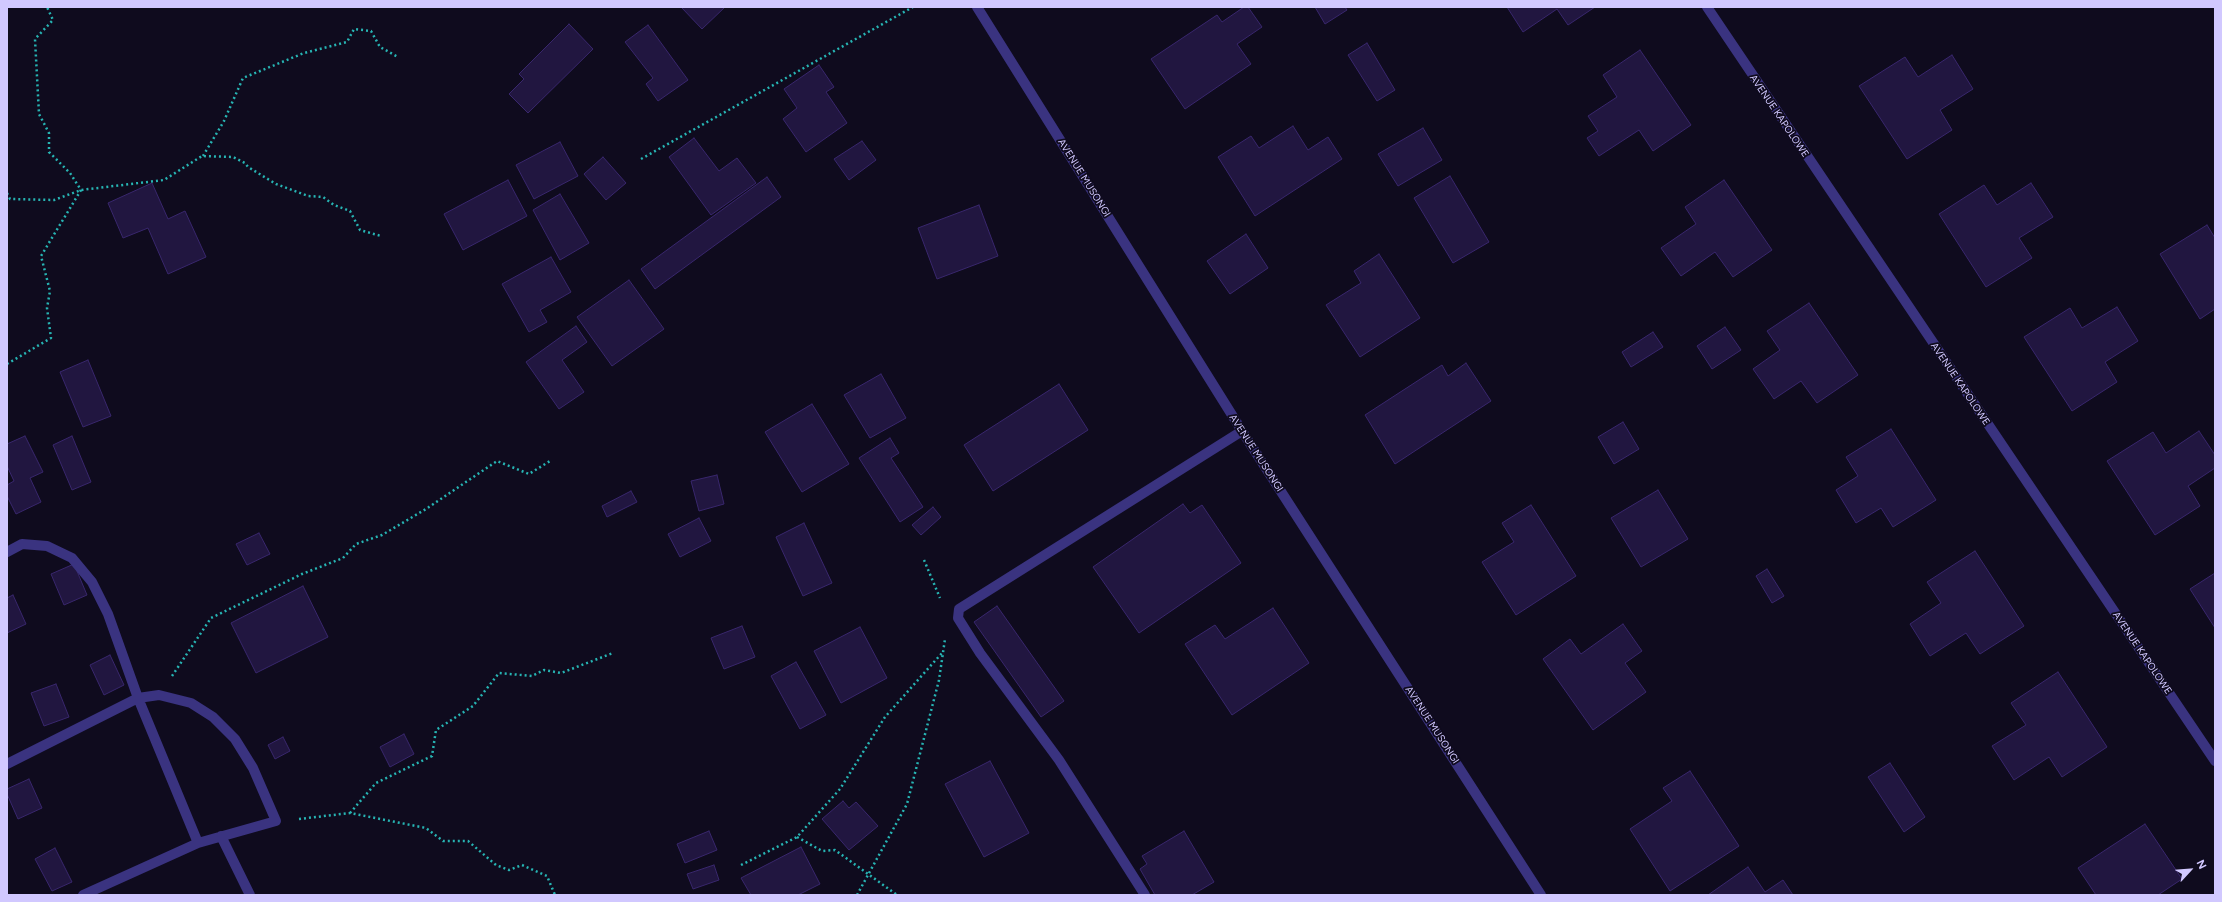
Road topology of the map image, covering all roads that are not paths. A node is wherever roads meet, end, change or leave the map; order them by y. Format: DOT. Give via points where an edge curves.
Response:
graph roads {
  1 [pos="977,7"];
  2 [pos="1707,7"];
  3 [pos="1242,431"];
  4 [pos="7,552"];
  5 [pos="138,698"];
  6 [pos="2215,761"];
  7 [pos="7,764"];
  8 [pos="221,836"];
  9 [pos="198,843"];
  10 [pos="102,890"];
  11 [pos="83,895"];
  12 [pos="250,895"];
  13 [pos="1145,895"];
  14 [pos="1541,895"];
  1 -- 3 [label="street, AVENUE MUSONGI"];
  2 -- 6 [label="street, AVENUE KAPOLOWE"];
  3 -- 13 [label="street" via="959,609 958,618 980,653 1059,760"];
  3 -- 14 [label="street, AVENUE MUSONGI"];
  4 -- 5 [label="street" via="22,544 47,546 72,558 92,582 108,614"];
  5 -- 7 [label="street"];
  5 -- 8 [label="street" via="159,695 191,703 213,716 235,739 253,768 276,821"];
  5 -- 9 [label="street"];
  8 -- 9 [label="street"];
  8 -- 12 [label="street"];
  9 -- 10 [label="street"];
  10 -- 11 [label="street"];
}
